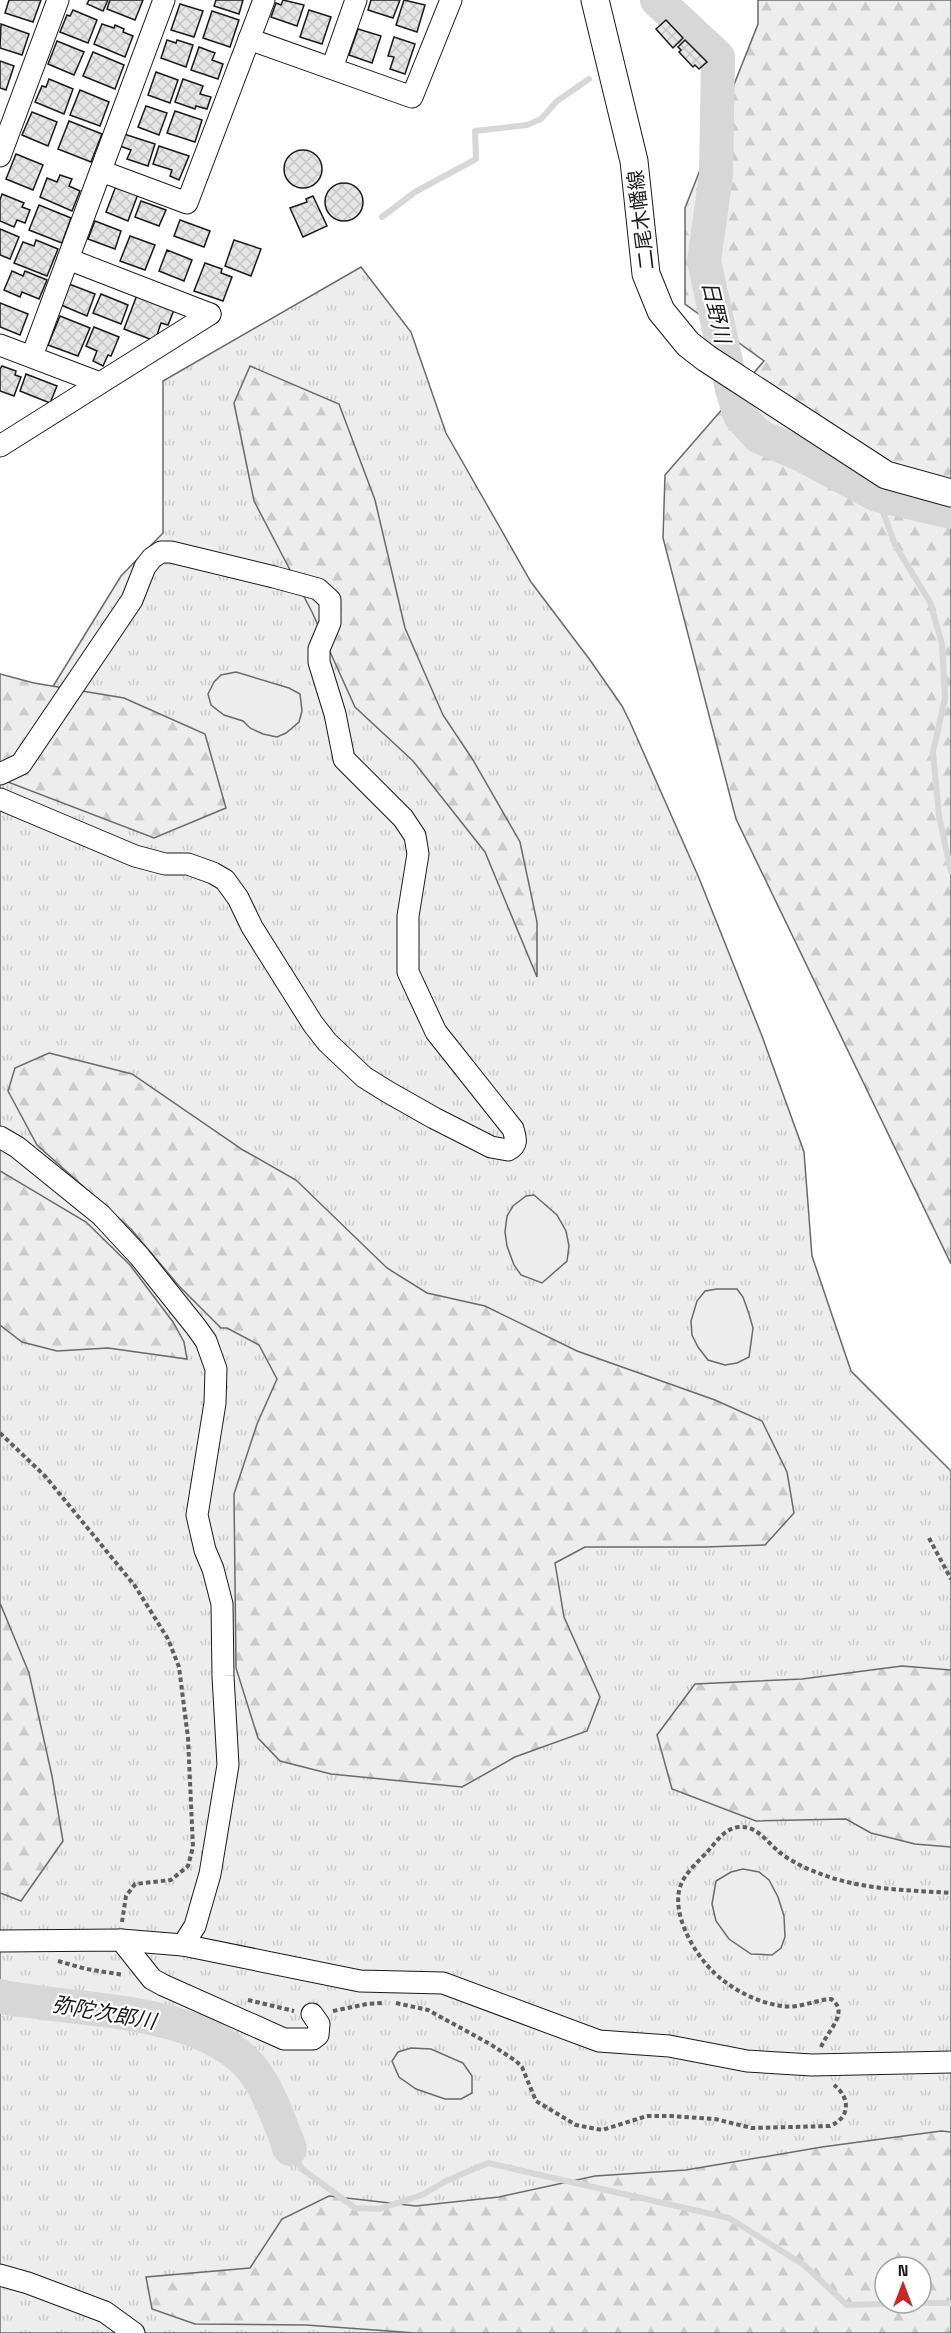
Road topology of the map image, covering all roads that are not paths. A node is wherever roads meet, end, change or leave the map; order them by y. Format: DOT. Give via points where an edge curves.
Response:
graph roads {
  1 [pos="58,0"];
  2 [pos="164,0"];
  3 [pos="264,0"];
  4 [pos="357,0"];
  5 [pos="451,0"];
  6 [pos="595,0"];
  7 [pos="249,39"];
  8 [pos="332,68"];
  9 [pos="0,156"];
  10 [pos="101,171"];
  11 [pos="68,260"];
  12 [pos="0,345"];
  13 [pos="32,357"];
  14 [pos="100,383"];
  15 [pos="0,446"];
  16 [pos="951,493"];
  17 [pos="0,774"];
  18 [pos="0,799"];
  19 [pos="0,1137"];
  20 [pos="121,1940"];
  21 [pos="0,1941"];
  22 [pos="183,1945"];
  23 [pos="312,2014"];
  24 [pos="951,2062"];
  25 [pos="0,2275"];
  26 [pos="134,2333"];
  1 -- 9 [label="street"];
  2 -- 10 [label="street"];
  3 -- 7 [label="street"];
  4 -- 8 [label="street"];
  5 -- 8 [label="street" via="412,97"];
  6 -- 16 [label="main road, 二尾木幡線" via="634,161 646,274 661,311 688,344 706,358 886,476"];
  7 -- 8 [label="street"];
  7 -- 10 [label="street" via="186,203"];
  10 -- 11 [label="street"];
  11 -- 13 [label="street"];
  11 -- 14 [label="street" via="210,314"];
  12 -- 13 [label="street"];
  13 -- 14 [label="street"];
  14 -- 15 [label="street"];
  17 -- 18 [label="street" via="21,764 132,600 145,567 161,552 318,589 330,600 330,623 319,649 319,662 344,759 416,836 418,854 408,916 408,972 436,1032 513,1129 514,1147 491,1147 364,1077 313,1024 225,880 188,864 165,864 135,856"];
  19 -- 22 [label="street" via="101,1215 196,1327 206,1341 216,1369 215,1403 197,1515 222,1604 228,1765 210,1874 195,1926"];
  20 -- 21 [label="street"];
  20 -- 22 [label="street"];
  20 -- 23 [label="street" via="152,1978 284,2039 313,2039 318,2035 319,2024"];
  22 -- 24 [label="street" via="360,1981 443,1983 599,2042 669,2046 747,2061 816,2065"];
  25 -- 26 [label="street" via="105,2312"];
}
